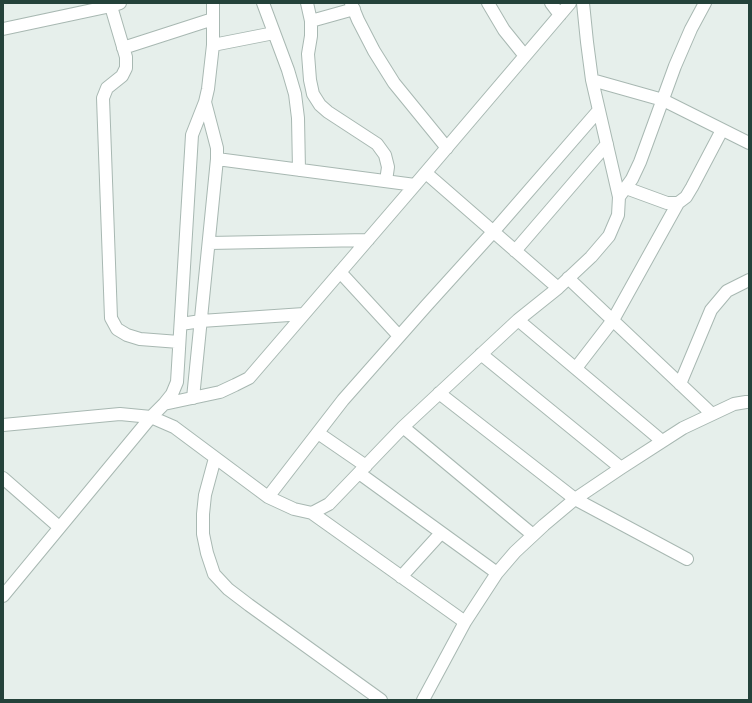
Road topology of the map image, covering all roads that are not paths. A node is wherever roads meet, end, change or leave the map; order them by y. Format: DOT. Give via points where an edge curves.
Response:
graph roads {
  1 [pos="213,3"];
  2 [pos="264,3"];
  3 [pos="307,3"];
  4 [pos="488,3"];
  5 [pos="551,3"];
  6 [pos="570,3"];
  7 [pos="583,3"];
  8 [pos="705,3"];
  9 [pos="114,4"];
  10 [pos="352,6"];
  11 [pos="560,15"];
  12 [pos="213,20"];
  13 [pos="311,21"];
  14 [pos="3,29"];
  15 [pos="274,33"];
  16 [pos="213,45"];
  17 [pos="123,48"];
  18 [pos="525,56"];
  19 [pos="592,80"];
  20 [pos="663,100"];
  21 [pos="205,102"];
  22 [pos="600,110"];
  23 [pos="722,130"];
  24 [pos="607,144"];
  25 [pos="749,144"];
  26 [pos="446,148"];
  27 [pos="217,159"];
  28 [pos="299,170"];
  29 [pos="426,172"];
  30 [pos="386,181"];
  31 [pos="415,185"];
  32 [pos="622,193"];
  33 [pos="678,203"];
  34 [pos="493,232"];
  35 [pos="368,240"];
  36 [pos="209,243"];
  37 [pos="515,251"];
  38 [pos="340,272"];
  39 [pos="568,278"];
  40 [pos="746,285"];
  41 [pos="558,288"];
  42 [pos="304,314"];
  43 [pos="518,320"];
  44 [pos="613,320"];
  45 [pos="201,321"];
  46 [pos="180,324"];
  47 [pos="399,336"];
  48 [pos="179,342"];
  49 [pos="480,354"];
  50 [pos="576,368"];
  51 [pos="680,384"];
  52 [pos="439,393"];
  53 [pos="194,398"];
  54 [pos="749,402"];
  55 [pos="164,404"];
  56 [pos="712,414"];
  57 [pos="151,417"];
  58 [pos="3,425"];
  59 [pos="403,428"];
  60 [pos="318,433"];
  61 [pos="662,441"];
  62 [pos="215,458"];
  63 [pos="621,468"];
  64 [pos="363,470"];
  65 [pos="3,478"];
  66 [pos="268,497"];
  67 [pos="576,499"];
  68 [pos="312,513"];
  69 [pos="59,527"];
  70 [pos="442,533"];
  71 [pos="534,535"];
  72 [pos="688,559"];
  73 [pos="497,573"];
  74 [pos="402,577"];
  75 [pos="5,590"];
  76 [pos="465,622"];
  77 [pos="380,700"];
  78 [pos="423,700"];
  1 -- 12 [label="street"];
  2 -- 15 [label="street"];
  3 -- 13 [label="street"];
  4 -- 18 [label="street" via="504,30"];
  5 -- 11 [label="street"];
  6 -- 11 [label="street"];
  7 -- 19 [label="street"];
  8 -- 20 [label="street" via="691,29"];
  9 -- 14 [label="street"];
  9 -- 17 [label="street"];
  10 -- 13 [label="street"];
  10 -- 26 [label="street" via="374,52 394,83"];
  11 -- 18 [label="street"];
  12 -- 16 [label="street"];
  12 -- 17 [label="street"];
  13 -- 30 [label="street" via="308,54 313,94 328,112 377,144 385,155 388,167"];
  15 -- 16 [label="street"];
  15 -- 28 [label="street" via="295,94"];
  16 -- 21 [label="street"];
  17 -- 48 [label="street" via="126,68 122,76 107,88 103,98 111,318 117,329 127,335 140,339"];
  18 -- 26 [label="street"];
  19 -- 20 [label="street"];
  19 -- 22 [label="street"];
  20 -- 23 [label="street"];
  20 -- 32 [label="street" via="640,162"];
  21 -- 27 [label="street"];
  21 -- 46 [label="street" via="192,136"];
  22 -- 24 [label="street"];
  22 -- 34 [label="street"];
  23 -- 25 [label="street"];
  23 -- 33 [label="street" via="686,197"];
  24 -- 32 [label="street"];
  24 -- 37 [label="street"];
  26 -- 29 [label="street"];
  27 -- 28 [label="street"];
  27 -- 36 [label="street"];
  28 -- 30 [label="street"];
  29 -- 31 [label="street"];
  29 -- 34 [label="street"];
  30 -- 31 [label="street"];
  31 -- 35 [label="street"];
  32 -- 33 [label="street"];
  32 -- 39 [label="street" via="618,215 609,236"];
  33 -- 44 [label="street"];
  34 -- 37 [label="street"];
  34 -- 47 [label="street"];
  35 -- 36 [label="street"];
  35 -- 38 [label="street"];
  36 -- 45 [label="street"];
  37 -- 41 [label="street"];
  38 -- 42 [label="street"];
  38 -- 47 [label="street"];
  39 -- 41 [label="street"];
  39 -- 44 [label="street"];
  40 -- 51 [label="street" via="727,291 711,310"];
  41 -- 43 [label="street"];
  42 -- 45 [label="street"];
  42 -- 53 [label="street" via="248,378 220,392"];
  43 -- 49 [label="street"];
  43 -- 50 [label="street"];
  44 -- 50 [label="street"];
  44 -- 51 [label="street"];
  45 -- 46 [label="street"];
  45 -- 53 [label="street"];
  46 -- 48 [label="street"];
  47 -- 60 [label="street"];
  48 -- 55 [label="street" via="177,382"];
  49 -- 52 [label="street"];
  49 -- 63 [label="street"];
  50 -- 61 [label="street"];
  51 -- 56 [label="street"];
  52 -- 59 [label="street"];
  52 -- 67 [label="street"];
  53 -- 55 [label="street"];
  54 -- 56 [label="street" via="734,404"];
  55 -- 57 [label="street"];
  56 -- 61 [label="street"];
  57 -- 58 [label="street" via="120,414"];
  57 -- 62 [label="street" via="174,427"];
  57 -- 69 [label="street"];
  59 -- 64 [label="street"];
  59 -- 71 [label="street"];
  60 -- 64 [label="street"];
  60 -- 66 [label="street"];
  61 -- 63 [label="street"];
  62 -- 66 [label="street"];
  62 -- 77 [label="street" via="205,495 203,514 203,534 214,574 228,589"];
  63 -- 67 [label="street"];
  64 -- 68 [label="street" via="329,504"];
  64 -- 70 [label="street"];
  65 -- 69 [label="street"];
  66 -- 68 [label="street" via="294,509"];
  67 -- 71 [label="street"];
  67 -- 72 [label="street"];
  68 -- 74 [label="street"];
  69 -- 75 [label="street"];
  70 -- 73 [label="street"];
  70 -- 74 [label="street"];
  71 -- 73 [label="street"];
  73 -- 76 [label="street"];
  74 -- 76 [label="street"];
  76 -- 78 [label="street"];
}
